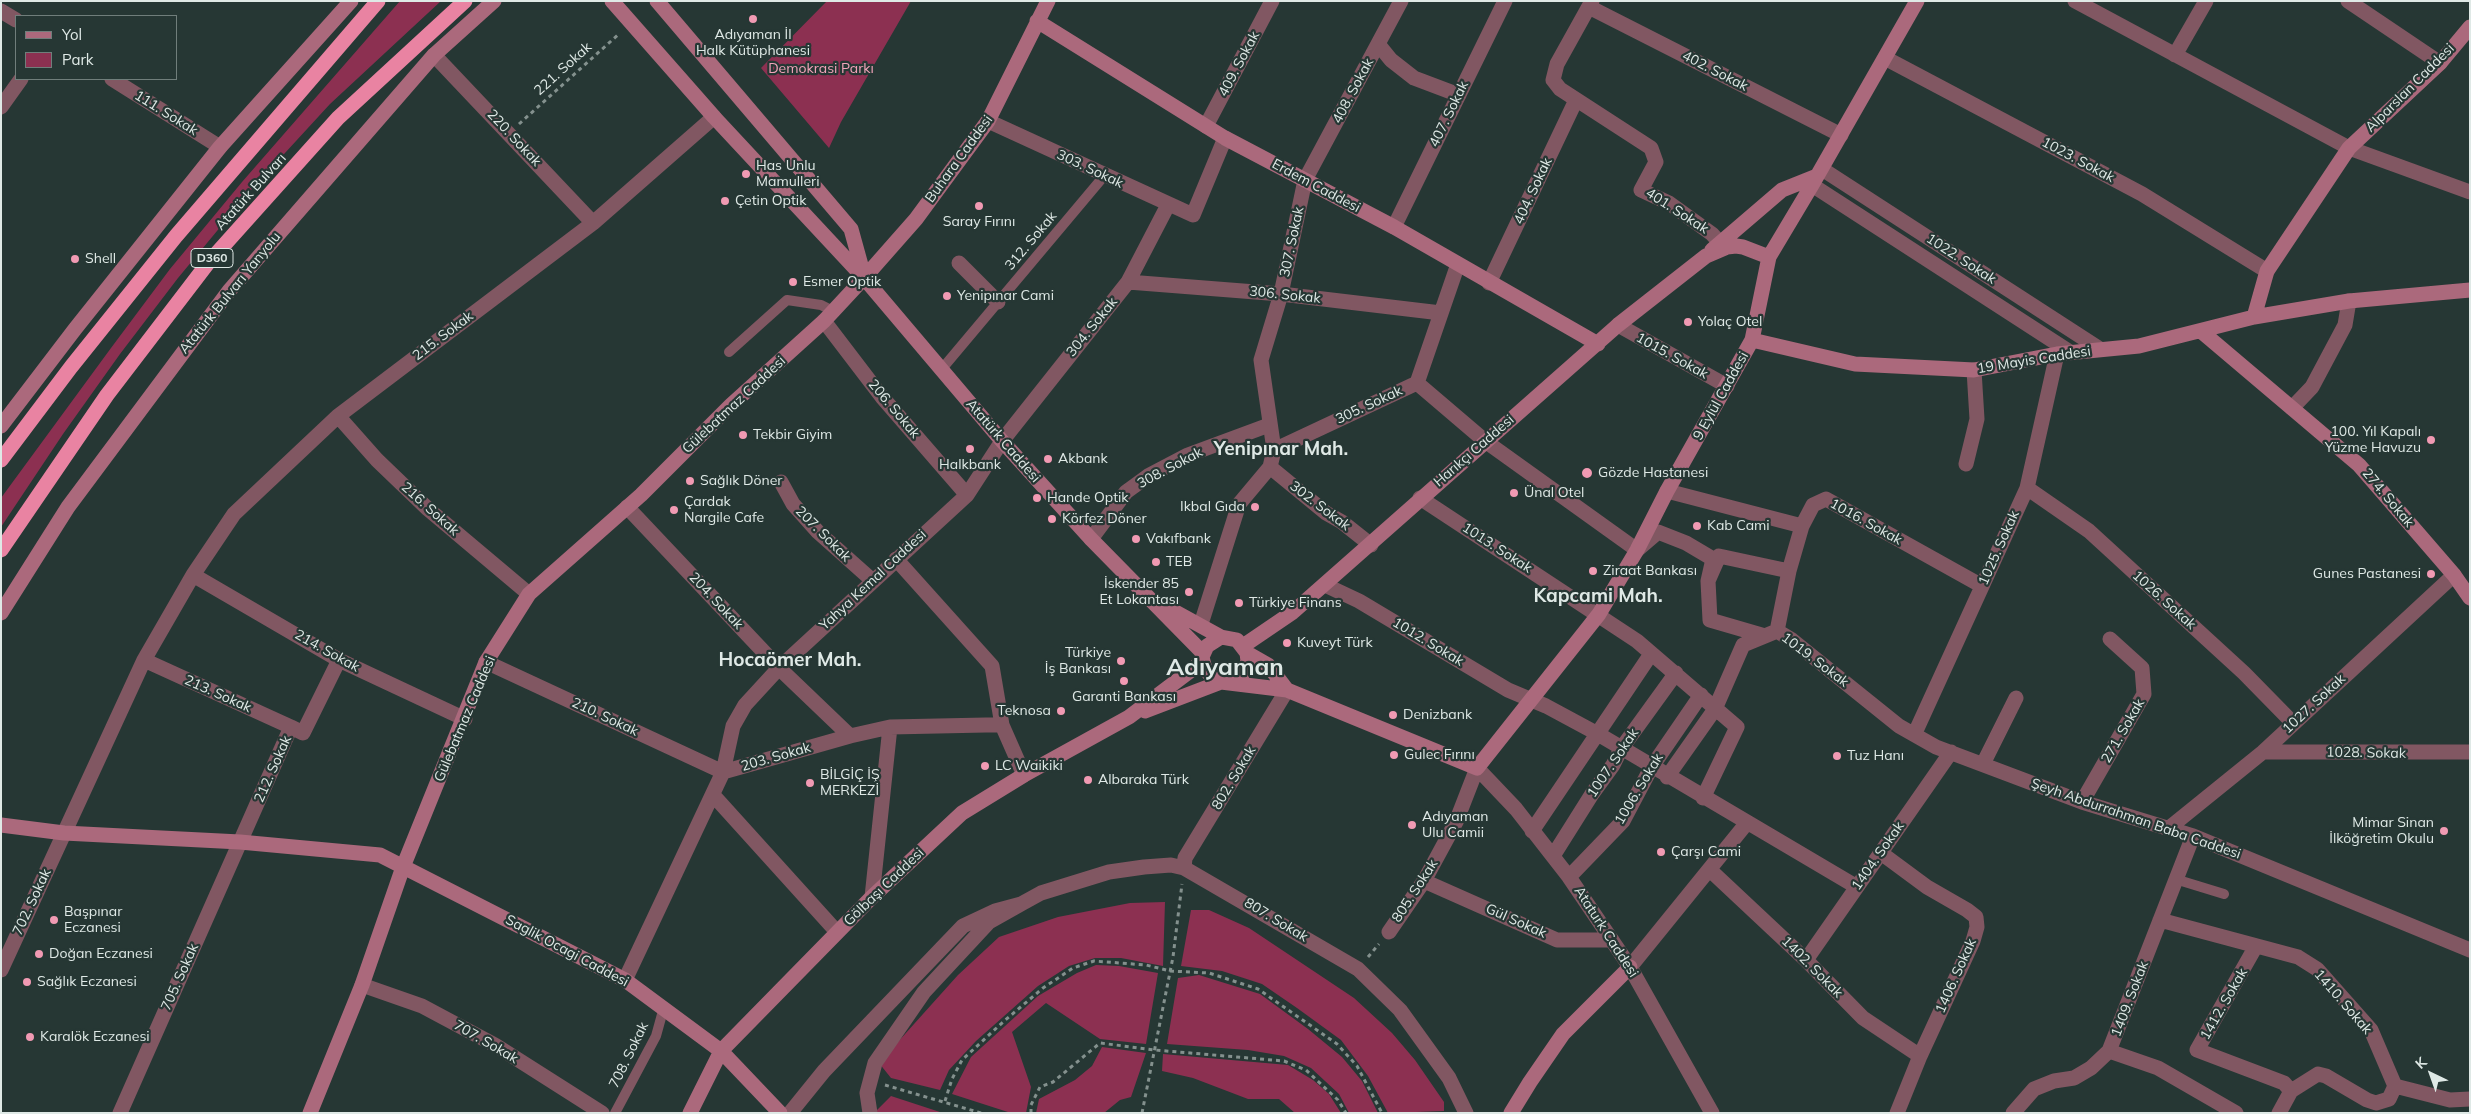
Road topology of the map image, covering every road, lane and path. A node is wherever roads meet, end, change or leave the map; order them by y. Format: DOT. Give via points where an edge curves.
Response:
graph roads {
  1 [pos="351,1"];
  2 [pos="378,1"];
  3 [pos="465,1"];
  4 [pos="494,1"];
  5 [pos="612,1"];
  6 [pos="657,1"];
  7 [pos="1048,1"];
  8 [pos="1272,1"];
  9 [pos="1401,1"];
  10 [pos="1505,1"];
  11 [pos="1917,1"];
  12 [pos="2075,1"];
  13 [pos="2206,1"];
  14 [pos="2348,1"];
  15 [pos="1591,4"];
  16 [pos="1,11"];
  17 [pos="15,19"];
  18 [pos="1038,21"];
  19 [pos="632,22"];
  20 [pos="2470,27"];
  21 [pos="1378,44"];
  22 [pos="434,55"];
  23 [pos="2174,55"];
  24 [pos="1885,58"];
  25 [pos="2440,63"];
  26 [pos="20,80"];
  27 [pos="114,80"];
  28 [pos="1459,96"];
  29 [pos="1576,100"];
  30 [pos="1,107"];
  31 [pos="714,117"];
  32 [pos="988,121"];
  33 [pos="1206,126"];
  34 [pos="510,133"];
  35 [pos="1841,135"];
  36 [pos="1225,138"];
  37 [pos="220,147"];
  38 [pos="2349,148"];
  39 [pos="1104,176"];
  40 [pos="1817,177"];
  41 [pos="1305,180"];
  42 [pos="2470,192"];
  43 [pos="1168,205"];
  44 [pos="593,223"];
  45 [pos="1394,227"];
  46 [pos="1720,243"];
  47 [pos="1706,256"];
  48 [pos="1769,257"];
  49 [pos="959,263"];
  50 [pos="1458,264"];
  51 [pos="2267,271"];
  52 [pos="864,278"];
  53 [pos="1128,282"];
  54 [pos="1489,282"];
  55 [pos="2470,290"];
  56 [pos="1281,294"];
  57 [pos="2349,301"];
  58 [pos="998,302"];
  59 [pos="1441,313"];
  60 [pos="828,316"];
  61 [pos="2254,317"];
  62 [pos="1618,326"];
  63 [pos="2202,332"];
  64 [pos="1752,340"];
  65 [pos="1598,344"];
  66 [pos="2100,349"];
  67 [pos="730,352"];
  68 [pos="2064,353"];
  69 [pos="941,370"];
  70 [pos="1974,370"];
  71 [pos="1417,383"];
  72 [pos="1727,386"];
  73 [pos="2292,408"];
  74 [pos="338,416"];
  75 [pos="1269,425"];
  76 [pos="1,426"];
  77 [pos="1002,441"];
  78 [pos="1485,441"];
  79 [pos="1274,450"];
  80 [pos="1,460"];
  81 [pos="1966,464"];
  82 [pos="1270,467"];
  83 [pos="781,482"];
  84 [pos="2026,488"];
  85 [pos="1667,491"];
  86 [pos="967,494"];
  87 [pos="1420,498"];
  88 [pos="627,507"];
  89 [pos="1802,526"];
  90 [pos="1091,540"];
  91 [pos="1371,545"];
  92 [pos="1,550"];
  93 [pos="1637,550"];
  94 [pos="896,559"];
  95 [pos="1789,571"];
  96 [pos="193,575"];
  97 [pos="2454,575"];
  98 [pos="873,580"];
  99 [pos="1708,581"];
  100 [pos="1325,585"];
  101 [pos="1982,586"];
  102 [pos="529,594"];
  103 [pos="1150,598"];
  104 [pos="2470,598"];
  105 [pos="1,614"];
  106 [pos="1599,614"];
  107 [pos="1201,624"];
  108 [pos="1771,633"];
  109 [pos="1221,637"];
  110 [pos="2110,639"];
  111 [pos="1245,649"];
  112 [pos="1651,654"];
  113 [pos="1203,658"];
  114 [pos="144,660"];
  115 [pos="339,660"];
  116 [pos="486,662"];
  117 [pos="779,668"];
  118 [pos="1676,673"];
  119 [pos="1225,682"];
  120 [pos="1287,690"];
  121 [pos="1702,695"];
  122 [pos="2016,698"];
  123 [pos="1532,700"];
  124 [pos="1715,709"];
  125 [pos="1129,717"];
  126 [pos="465,719"];
  127 [pos="2293,723"];
  128 [pos="1002,725"];
  129 [pos="291,727"];
  130 [pos="890,727"];
  131 [pos="1915,733"];
  132 [pos="1598,734"];
  133 [pos="850,736"];
  134 [pos="1621,749"];
  135 [pos="1951,752"];
  136 [pos="2263,752"];
  137 [pos="2470,752"];
  138 [pos="1983,764"];
  139 [pos="1477,768"];
  140 [pos="1651,768"];
  141 [pos="723,772"];
  142 [pos="1024,775"];
  143 [pos="1667,777"];
  144 [pos="714,796"];
  145 [pos="1703,798"];
  146 [pos="2082,802"];
  147 [pos="1746,824"];
  148 [pos="1,825"];
  149 [pos="2169,828"];
  150 [pos="1532,831"];
  151 [pos="64,833"];
  152 [pos="2193,836"];
  153 [pos="240,842"];
  154 [pos="1881,853"];
  155 [pos="1553,856"];
  156 [pos="404,867"];
  157 [pos="1184,868"];
  158 [pos="1710,870"];
  159 [pos="1569,877"];
  160 [pos="2175,879"];
  161 [pos="1424,881"];
  162 [pos="1857,887"];
  163 [pos="2224,894"];
  164 [pos="872,897"];
  165 [pos="1021,904"];
  166 [pos="2160,920"];
  167 [pos="837,932"];
  168 [pos="1389,932"];
  169 [pos="1612,940"];
  170 [pos="2256,946"];
  171 [pos="6,950"];
  172 [pos="2470,950"];
  173 [pos="1806,960"];
  174 [pos="1630,967"];
  175 [pos="1358,969"];
  176 [pos="1,970"];
  177 [pos="1170,971"];
  178 [pos="625,980"];
  179 [pos="362,985"];
  180 [pos="664,1007"];
  181 [pos="1154,1050"];
  182 [pos="721,1051"];
  183 [pos="2109,1051"];
  184 [pos="1920,1056"];
  185 [pos="870,1081"];
  186 [pos="2395,1086"];
  187 [pos="2291,1092"];
  188 [pos="2470,1100"];
  189 [pos="944,1101"];
  190 [pos="120,1113"];
  191 [pos="310,1113"];
  192 [pos="602,1113"];
  193 [pos="615,1113"];
  194 [pos="690,1113"];
  195 [pos="780,1113"];
  196 [pos="790,1113"];
  197 [pos="870,1113"];
  198 [pos="981,1113"];
  199 [pos="1031,1113"];
  200 [pos="1142,1113"];
  201 [pos="1346,1113"];
  202 [pos="1382,1113"];
  203 [pos="1466,1113"];
  204 [pos="1511,1113"];
  205 [pos="1712,1113"];
  206 [pos="1897,1113"];
  207 [pos="2012,1113"];
  208 [pos="2236,1113"];
  209 [pos="2279,1113"];
  1 -- 37 [label="street"];
  2 -- 80 [label="highway, Atatürk Bulvarı / D360" via="176,236"];
  3 -- 92 [label="highway, Atatürk Bulvarı / D360" via="338,118 208,263 107,395"];
  4 -- 22 [label="street, Atatürk Bulvarı Yanyolu"];
  5 -- 19 [label="street, Atatürk Caddesi"];
  6 -- 52 [label="street" via="851,229"];
  7 -- 18 [label="street, Buhara Caddesi"];
  8 -- 33 [label="street, 409. Sokak"];
  9 -- 21 [label="street, 408. Sokak"];
  10 -- 28 [label="street, 407. Sokak"];
  11 -- 24 [label="street, 9 Eylül Caddesi"];
  12 -- 23 [label="street"];
  13 -- 23 [label="street"];
  14 -- 25 [label="street"];
  15 -- 29 [label="street" via="1557,64 1553,80"];
  15 -- 35 [label="street, 402. Sokak"];
  16 -- 17 [label="street"];
  18 -- 32 [label="street, Buhara Caddesi"];
  18 -- 33 [label="street, Erdem Caddesi"];
  19 -- 31 [label="street, Atatürk Caddesi"];
  19 -- 34 [label="path, 221. Sokak"];
  20 -- 25 [label="street, Alparslan Caddesi"];
  21 -- 28 [label="street" via="1391,60 1414,78"];
  21 -- 41 [label="street, 408. Sokak"];
  22 -- 34 [label="street, 220. Sokak"];
  22 -- 105 [label="street, Atatürk Bulvarı Yanyolu" via="229,291 68,507"];
  23 -- 38 [label="street"];
  24 -- 35 [label="street, 9 Eylül Caddesi"];
  24 -- 51 [label="street, 1023. Sokak" via="2142,194"];
  25 -- 38 [label="street, Alparslan Caddesi"];
  26 -- 30 [label="street"];
  27 -- 37 [label="street, 111. Sokak"];
  28 -- 45 [label="street, 407. Sokak"];
  29 -- 46 [label="street, 401. Sokak" via="1651,148 1656,162 1641,190 1669,204"];
  29 -- 54 [label="street, 404. Sokak"];
  31 -- 44 [label="street, 215. Sokak"];
  31 -- 52 [label="street, Atatürk Caddesi"];
  32 -- 39 [label="street, 303. Sokak"];
  32 -- 52 [label="street, Buhara Caddesi" via="916,219"];
  33 -- 36 [label="street, Erdem Caddesi"];
  34 -- 44 [label="street, 220. Sokak"];
  35 -- 40 [label="street, 9 Eylül Caddesi"];
  36 -- 41 [label="street, Erdem Caddesi"];
  36 -- 43 [label="street, 303. Sokak" via="1193,215"];
  37 -- 76 [label="street"];
  38 -- 42 [label="street"];
  38 -- 51 [label="street"];
  39 -- 43 [label="street, 303. Sokak"];
  39 -- 58 [label="lane, 312. Sokak"];
  40 -- 46 [label="street, Harıkçı Caddesi" via="1782,190"];
  40 -- 48 [label="street, 9 Eylül Caddesi"];
  40 -- 66 [label="street, 1022. Sokak"];
  40 -- 68 [label="street, 1022. Sokak"];
  41 -- 45 [label="street, Erdem Caddesi"];
  41 -- 56 [label="street, 307. Sokak"];
  43 -- 53 [label="street, 304. Sokak"];
  44 -- 74 [label="street, 215. Sokak"];
  45 -- 50 [label="street, Erdem Caddesi"];
  46 -- 47 [label="street, Harıkçı Caddesi"];
  47 -- 48 [label="street, Harıkçı Caddesi" via="1736,246"];
  47 -- 62 [label="street, Harıkçı Caddesi"];
  48 -- 64 [label="street, 9 Eylül Caddesi"];
  49 -- 58 [label="street"];
  50 -- 54 [label="street, Erdem Caddesi"];
  50 -- 59 [label="street, 305. Sokak"];
  51 -- 61 [label="street"];
  52 -- 60 [label="street, Gülebatmaz Caddesi"];
  52 -- 69 [label="street, Atatürk Caddesi"];
  53 -- 56 [label="street, 306. Sokak"];
  53 -- 77 [label="street, 304. Sokak"];
  54 -- 65 [label="street, Erdem Caddesi"];
  55 -- 57 [label="street, 19 Mayis Caddesi"];
  56 -- 59 [label="street, 306. Sokak"];
  56 -- 75 [label="street, 307. Sokak" via="1261,360"];
  57 -- 61 [label="street, 19 Mayis Caddesi"];
  57 -- 73 [label="street" via="2345,325 2312,388"];
  58 -- 69 [label="lane, 312. Sokak"];
  59 -- 71 [label="street, 305. Sokak"];
  60 -- 67 [label="lane" via="821,305 786,300"];
  60 -- 86 [label="street, 206. Sokak" via="882,397"];
  60 -- 88 [label="street, Gülebatmaz Caddesi"];
  61 -- 63 [label="street, 19 Mayis Caddesi"];
  62 -- 65 [label="street, Harıkçı Caddesi"];
  62 -- 72 [label="street, 1015. Sokak"];
  63 -- 66 [label="street, 19 Mayis Caddesi" via="2139,346"];
  63 -- 73 [label="street, 274. Sokak"];
  64 -- 70 [label="street, 19 Mayis Caddesi" via="1855,364"];
  64 -- 72 [label="street, 9 Eylül Caddesi"];
  65 -- 78 [label="street, Harıkçı Caddesi"];
  66 -- 68 [label="street, 19 Mayis Caddesi"];
  68 -- 70 [label="street, 19 Mayis Caddesi"];
  68 -- 84 [label="street, 1025. Sokak"];
  69 -- 77 [label="street, Atatürk Caddesi"];
  70 -- 81 [label="street" via="1977,419"];
  71 -- 78 [label="street"];
  71 -- 79 [label="street, 305. Sokak"];
  72 -- 85 [label="street, 9 Eylül Caddesi"];
  73 -- 97 [label="street, 274. Sokak" via="2359,464"];
  74 -- 96 [label="street, 215. Sokak" via="234,514"];
  74 -- 102 [label="street, 216. Sokak" via="428,510"];
  75 -- 79 [label="street, 307. Sokak"];
  75 -- 90 [label="street, 308. Sokak" via="1188,455 1148,476 1126,492"];
  77 -- 86 [label="street, Yahya Kemal Caddesi"];
  77 -- 90 [label="street, Atatürk Caddesi"];
  78 -- 87 [label="street, Harıkçı Caddesi"];
  78 -- 93 [label="street"];
  79 -- 82 [label="street"];
  82 -- 91 [label="street, 302. Sokak" via="1326,514"];
  82 -- 107 [label="street" via="1239,504"];
  83 -- 98 [label="street, 207. Sokak" via="793,504 818,532"];
  84 -- 101 [label="street, 1025. Sokak"];
  84 -- 127 [label="street, 1026. Sokak" via="2089,531 2244,673"];
  85 -- 89 [label="street"];
  85 -- 93 [label="street, 9 Eylül Caddesi"];
  86 -- 94 [label="street, Yahya Kemal Caddesi"];
  87 -- 91 [label="street, Harıkçı Caddesi"];
  87 -- 106 [label="street, 1013. Sokak"];
  88 -- 102 [label="street, Gülebatmaz Caddesi"];
  88 -- 117 [label="street, 204. Sokak"];
  89 -- 95 [label="street"];
  89 -- 101 [label="street, 1016. Sokak" via="1813,505 1826,499"];
  90 -- 103 [label="street, Atatürk Caddesi"];
  91 -- 100 [label="street, Harıkçı Caddesi"];
  93 -- 99 [label="street" via="1658,532 1686,543 1713,559"];
  93 -- 106 [label="street, 9 Eylül Caddesi"];
  94 -- 98 [label="street, Yahya Kemal Caddesi"];
  94 -- 128 [label="street" via="992,666"];
  95 -- 99 [label="street" via="1719,556"];
  95 -- 108 [label="street"];
  96 -- 114 [label="street, 215. Sokak"];
  96 -- 115 [label="street, 214. Sokak"];
  97 -- 104 [label="street, 274. Sokak"];
  97 -- 127 [label="street, 1027. Sokak"];
  98 -- 117 [label="street, Yahya Kemal Caddesi"];
  99 -- 108 [label="street" via="1710,620"];
  100 -- 111 [label="street, Harıkçı Caddesi"];
  100 -- 123 [label="street, 1012. Sokak" via="1359,600 1508,690"];
  101 -- 131 [label="street, 1025. Sokak"];
  102 -- 116 [label="street, Gülebatmaz Caddesi"];
  103 -- 107 [label="street, Atatürk Caddesi"];
  103 -- 113 [label="street, Atatürk Caddesi"];
  106 -- 112 [label="street, 1013. Sokak"];
  106 -- 123 [label="street, 9 Eylül Caddesi"];
  107 -- 109 [label="street, Atatürk Caddesi"];
  108 -- 124 [label="street, 1019. Sokak" via="1743,645"];
  108 -- 131 [label="street, 1019. Sokak" via="1792,640 1899,726"];
  109 -- 111 [label="street" via="1233,638"];
  109 -- 113 [label="street" via="1210,642"];
  110 -- 146 [label="street, 271. Sokak" via="2142,668 2144,694"];
  111 -- 119 [label="street" via="1248,661 1243,673"];
  111 -- 120 [label="street" via="1268,665"];
  112 -- 118 [label="street, 1013. Sokak"];
  112 -- 132 [label="street"];
  113 -- 119 [label="street" via="1209,676"];
  113 -- 125 [label="street, Gölbaşı Caddesi"];
  114 -- 129 [label="street, 213. Sokak"];
  114 -- 151 [label="street, 702. Sokak"];
  115 -- 126 [label="street, 214. Sokak"];
  115 -- 129 [label="street, 212. Sokak" via="303,733"];
  116 -- 126 [label="street, Gülebatmaz Caddesi"];
  116 -- 141 [label="street, 210. Sokak"];
  117 -- 133 [label="street, 204. Sokak"];
  117 -- 141 [label="street, Yahya Kemal Caddesi" via="745,704 733,726"];
  118 -- 121 [label="street, 1013. Sokak"];
  118 -- 134 [label="street, 1007. Sokak"];
  119 -- 120 [label="street"];
  119 -- 125 [label="street, Gölbaşı Caddesi"];
  120 -- 139 [label="street"];
  120 -- 157 [label="street, 802. Sokak" via="1186,858"];
  121 -- 124 [label="street, 1013. Sokak"];
  121 -- 140 [label="street, 1006. Sokak"];
  122 -- 138 [label="street"];
  123 -- 132 [label="street, 1012. Sokak"];
  123 -- 139 [label="street, 9 Eylül Caddesi"];
  124 -- 143 [label="street, 1019. Sokak"];
  124 -- 145 [label="street, 1013. Sokak" via="1737,727"];
  125 -- 142 [label="street, Gölbaşı Caddesi"];
  126 -- 156 [label="street, Gülebatmaz Caddesi"];
  127 -- 136 [label="street, 1027. Sokak"];
  128 -- 130 [label="street, 203. Sokak"];
  128 -- 142 [label="street"];
  129 -- 153 [label="street, 212. Sokak"];
  130 -- 133 [label="street, 203. Sokak"];
  130 -- 164 [label="street"];
  131 -- 135 [label="street, Şeyh Abdurrahman Baba Caddesi" via="1936,747"];
  132 -- 134 [label="street, 1012. Sokak"];
  132 -- 150 [label="street"];
  133 -- 141 [label="street, 203. Sokak"];
  134 -- 140 [label="street, 1012. Sokak"];
  134 -- 155 [label="street, 1007. Sokak"];
  135 -- 138 [label="street, Şeyh Abdurrahman Baba Caddesi"];
  135 -- 154 [label="street, 1404. Sokak"];
  136 -- 137 [label="street, 1028. Sokak"];
  136 -- 149 [label="street, 1027. Sokak"];
  138 -- 146 [label="street, Şeyh Abdurrahman Baba Caddesi"];
  139 -- 150 [label="street, Ataturk Caddesi"];
  139 -- 161 [label="street, 805. Sokak" via="1456,822"];
  140 -- 143 [label="street, 1012. Sokak"];
  140 -- 159 [label="street, 1006. Sokak" via="1623,821"];
  141 -- 144 [label="street, 203. Sokak"];
  142 -- 164 [label="street, Gölbaşı Caddesi" via="962,813"];
  143 -- 145 [label="street, 1012. Sokak"];
  144 -- 167 [label="street"];
  144 -- 178 [label="street, 203. Sokak"];
  145 -- 147 [label="street, 1012. Sokak"];
  146 -- 149 [label="street, Şeyh Abdurrahman Baba Caddesi"];
  147 -- 158 [label="street"];
  147 -- 162 [label="street, 1012. Sokak"];
  148 -- 151 [label="street, Saglik Ocagi Caddesi"];
  149 -- 152 [label="street, Şeyh Abdurrahman Baba Caddesi"];
  150 -- 155 [label="street, Ataturk Caddesi"];
  151 -- 153 [label="street, Saglik Ocagi Caddesi"];
  151 -- 171 [label="street, 702. Sokak"];
  152 -- 160 [label="street, 1409. Sokak"];
  152 -- 172 [label="street, Şeyh Abdurrahman Baba Caddesi"];
  153 -- 156 [label="street, Saglik Ocagi Caddesi" via="380,855"];
  153 -- 190 [label="street, 705. Sokak"];
  154 -- 162 [label="street, 1404. Sokak"];
  154 -- 184 [label="street, 1406. Sokak" via="1976,917 1973,942"];
  155 -- 159 [label="street, Ataturk Caddesi"];
  156 -- 178 [label="street, Saglik Ocagi Caddesi"];
  156 -- 179 [label="street, Gülebatmaz Caddesi"];
  157 -- 165 [label="street, 807. Sokak" via="1144,867 1109,872 1041,893"];
  157 -- 175 [label="street, 807. Sokak"];
  157 -- 177 [label="path"];
  158 -- 173 [label="street, 1402. Sokak"];
  158 -- 174 [label="street"];
  159 -- 169 [label="street, Ataturk Caddesi"];
  160 -- 163 [label="lane"];
  160 -- 166 [label="street, 1409. Sokak"];
  161 -- 168 [label="street, 805. Sokak"];
  161 -- 169 [label="street, Gül Sokak" via="1557,940"];
  162 -- 173 [label="street, 1404. Sokak"];
  164 -- 167 [label="street, Gölbaşı Caddesi"];
  165 -- 185 [label="street" via="989,922 924,992 875,1063"];
  165 -- 196 [label="street" via="995,911 963,926 824,1070"];
  166 -- 170 [label="street, 1410. Sokak"];
  166 -- 183 [label="street, 1409. Sokak"];
  167 -- 182 [label="street, Gölbaşı Caddesi"];
  168 -- 175 [label="path"];
  169 -- 174 [label="street, Ataturk Caddesi"];
  170 -- 186 [label="street, 1410. Sokak" via="2298,957 2317,969 2371,1030"];
  170 -- 187 [label="street, 1412. Sokak" via="2198,1050 2284,1084"];
  171 -- 176 [label="street, 702. Sokak"];
  173 -- 184 [label="street, 1402. Sokak" via="1863,1018"];
  174 -- 204 [label="street" via="1563,1034"];
  174 -- 205 [label="street, Ataturk Caddesi"];
  175 -- 203 [label="street, 807. Sokak" via="1400,1010 1448,1078"];
  177 -- 181 [label="path"];
  177 -- 189 [label="path" via="1146,965 1094,961 1073,968 1043,988 962,1060"];
  177 -- 202 [label="path" via="1210,973 1258,989 1291,1010 1337,1044 1357,1066"];
  178 -- 180 [label="street, Saglik Ocagi Caddesi"];
  179 -- 191 [label="street, Gülebatmaz Caddesi"];
  179 -- 192 [label="street, 707. Sokak" via="422,1006 495,1045"];
  180 -- 182 [label="street, Saglik Ocagi Caddesi"];
  180 -- 193 [label="lane, 708. Sokak" via="656,1036"];
  181 -- 199 [label="path" via="1100,1043 1059,1077 1040,1088 1031,1105"];
  181 -- 200 [label="path"];
  181 -- 201 [label="path" via="1232,1055 1297,1065 1328,1089"];
  182 -- 194 [label="street, Gölbaşı Caddesi"];
  182 -- 195 [label="street, Saglik Ocagi Caddesi"];
  183 -- 207 [label="street, 1409. Sokak" via="2074,1078 2034,1089"];
  183 -- 208 [label="street" via="2158,1068"];
  184 -- 206 [label="street, 1406. Sokak"];
  185 -- 189 [label="path"];
  185 -- 197 [label="street" via="867,1093"];
  186 -- 187 [label="street" via="2389,1099 2376,1103 2318,1074"];
  186 -- 188 [label="street" via="2450,1100"];
  187 -- 209 [label="street"];
  189 -- 198 [label="path"];
}
